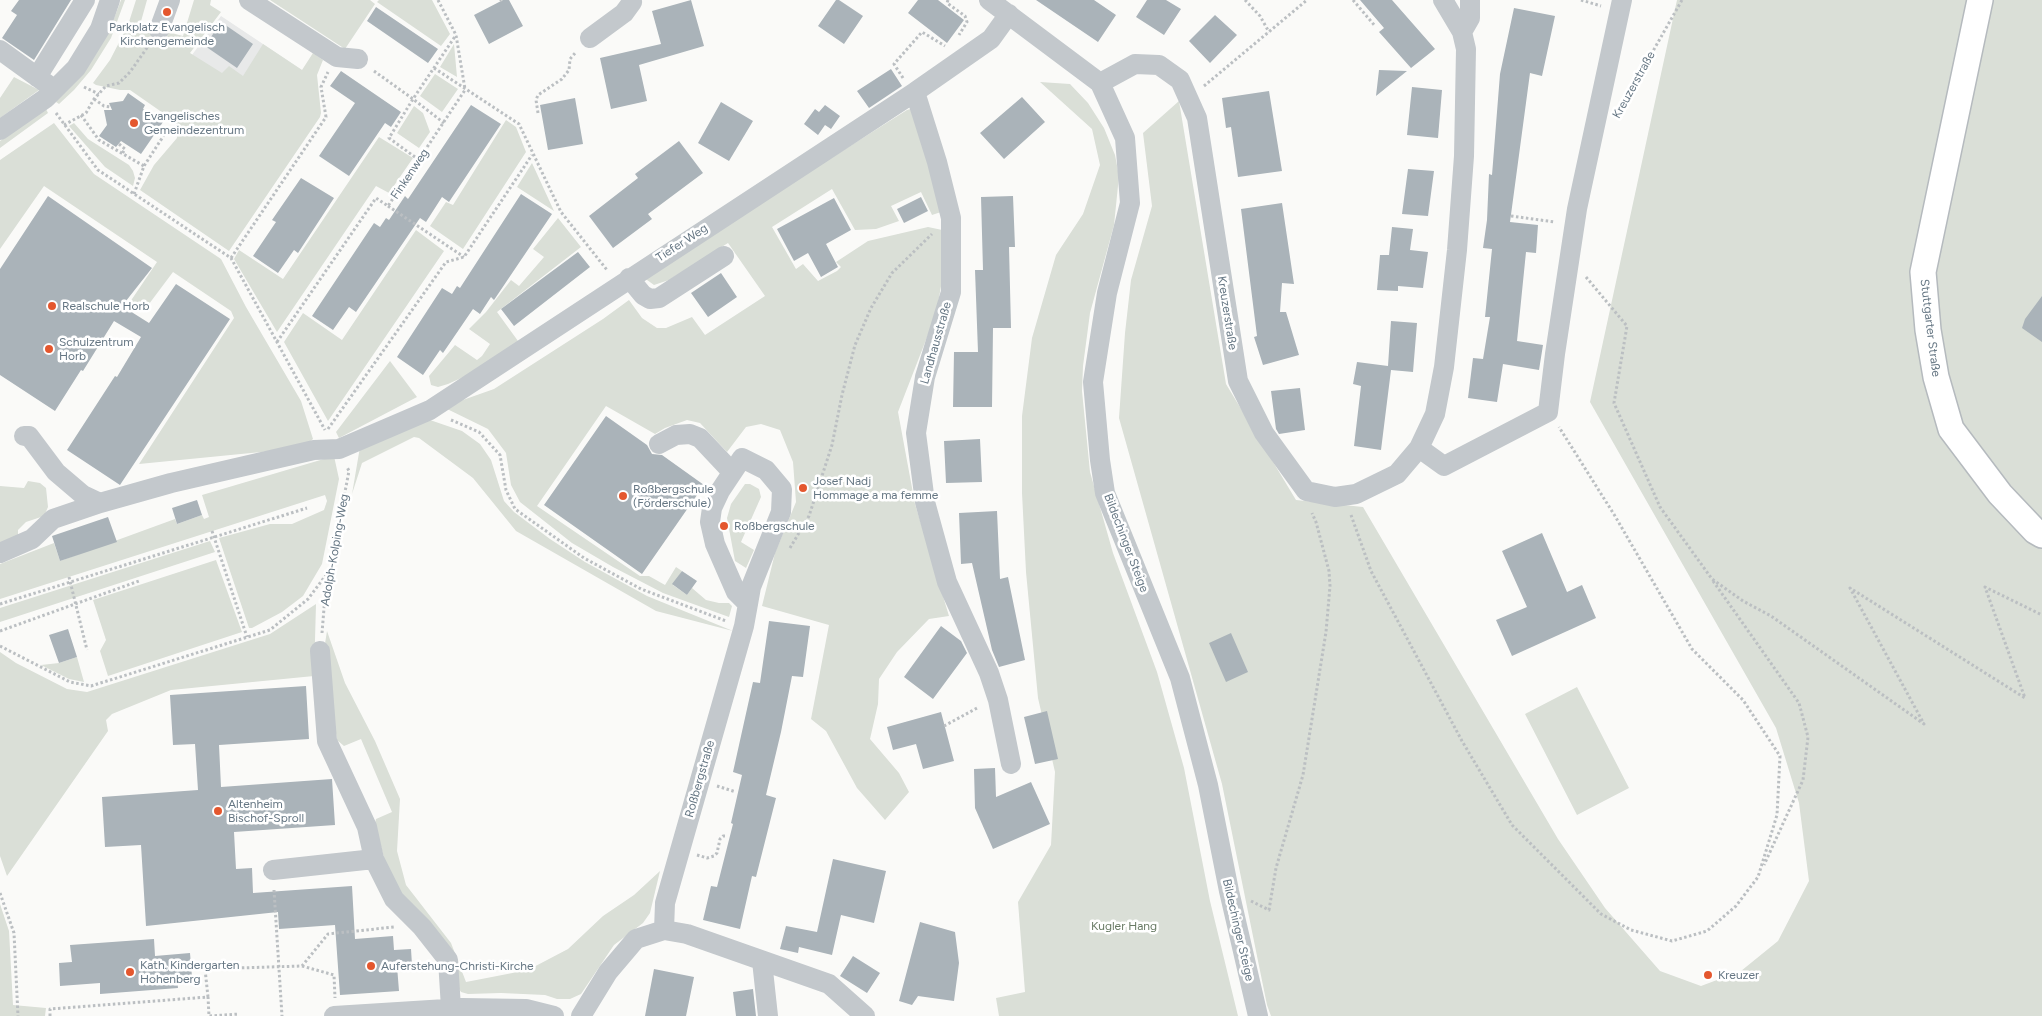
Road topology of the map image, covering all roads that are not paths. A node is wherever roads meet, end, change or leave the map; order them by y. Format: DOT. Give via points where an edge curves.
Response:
graph roads {
  1 [pos="85,0"];
  2 [pos="110,0"];
  3 [pos="170,0"];
  4 [pos="250,0"];
  5 [pos="631,0"];
  6 [pos="989,0"];
  7 [pos="1443,0"];
  8 [pos="1470,0"];
  9 [pos="1622,0"];
  10 [pos="1980,0"];
  11 [pos="1009,14"];
  12 [pos="159,30"];
  13 [pos="1462,32"];
  14 [pos="590,38"];
  15 [pos="0,50"];
  16 [pos="358,59"];
  17 [pos="37,77"];
  18 [pos="1100,83"];
  19 [pos="915,92"];
  20 [pos="50,94"];
  21 [pos="0,130"];
  22 [pos="724,256"];
  23 [pos="624,281"];
  24 [pos="24,436"];
  25 [pos="658,444"];
  26 [pos="1419,448"];
  27 [pos="732,472"];
  28 [pos="100,503"];
  29 [pos="2042,535"];
  30 [pos="0,553"];
  31 [pos="748,604"];
  32 [pos="320,651"];
  33 [pos="1011,764"];
  34 [pos="374,859"];
  35 [pos="273,870"];
  36 [pos="664,930"];
  37 [pos="762,962"];
  38 [pos="451,1008"];
  39 [pos="412,1013"];
  40 [pos="336,1016"];
  41 [pos="554,1016"];
  42 [pos="581,1016"];
  43 [pos="768,1016"];
  44 [pos="866,1016"];
  45 [pos="1258,1016"];
  1 -- 17 [label="street"];
  2 -- 20 [label="street" via="100,29 76,68"];
  3 -- 12 [label="street"];
  4 -- 16 [label="street" via="337,57"];
  5 -- 14 [label="street" via="624,12"];
  6 -- 11 [label="street, Bildechinger Steige"];
  7 -- 13 [label="street, Kreuzerstraße"];
  8 -- 13 [label="street" via="1470,18"];
  9 -- 26 [label="street, Kreuzerstraße" via="1573,232 1548,412 1444,466"];
  10 -- 29 [label="main road, Stuttgarter Straße" via="1923,272 1928,330 1936,377 1951,429 2000,494"];
  11 -- 18 [label="street, Bildechinger Steige"];
  11 -- 19 [label="street, Tiefer Weg" via="991,39"];
  13 -- 26 [label="street, Kreuzerstraße" via="1466,49 1464,156 1457,250 1444,366 1435,414"];
  15 -- 17 [label="street"];
  17 -- 20 [label="street"];
  18 -- 26 [label="street, Kreuzerstraße" via="1135,64 1159,65 1180,80 1197,118 1238,381 1264,433 1306,491 1335,497 1356,494 1397,474"];
  18 -- 45 [label="street, Bildechinger Steige" via="1125,138 1130,203 1107,293 1093,382 1105,493 1180,678 1208,785"];
  19 -- 23 [label="street, Tiefer Weg"];
  19 -- 33 [label="street, Landhausstraße" via="951,218 951,292 925,377 916,433 925,502 947,582 998,700"];
  20 -- 21 [label="street"];
  22 -- 23 [label="street" via="659,298 650,299"];
  23 -- 28 [label="street, Tiefer Weg" via="430,410 339,449 314,450"];
  24 -- 28 [label="street" via="29,436 56,472 82,495"];
  25 -- 27 [label="street" via="676,435 690,434 700,438"];
  27 -- 31 [label="street" via="712,508 710,522 714,544 736,592"];
  27 -- 31 [label="street, Roßbergstraße" via="742,458 766,470 782,489 781,512 751,586"];
  28 -- 30 [label="street" via="53,519 32,539"];
  31 -- 36 [label="street, Roßbergstraße" via="665,903"];
  32 -- 34 [label="street" via="327,741 367,827"];
  34 -- 35 [label="street"];
  34 -- 38 [label="street" via="394,899 448,960"];
  36 -- 37 [label="street" via="687,934"];
  36 -- 42 [label="street" via="636,939 608,972"];
  37 -- 43 [label="street"];
  37 -- 44 [label="street" via="829,984"];
  38 -- 39 [label="street"];
  38 -- 41 [label="street" via="526,1008"];
  39 -- 40 [label="street"];
}
